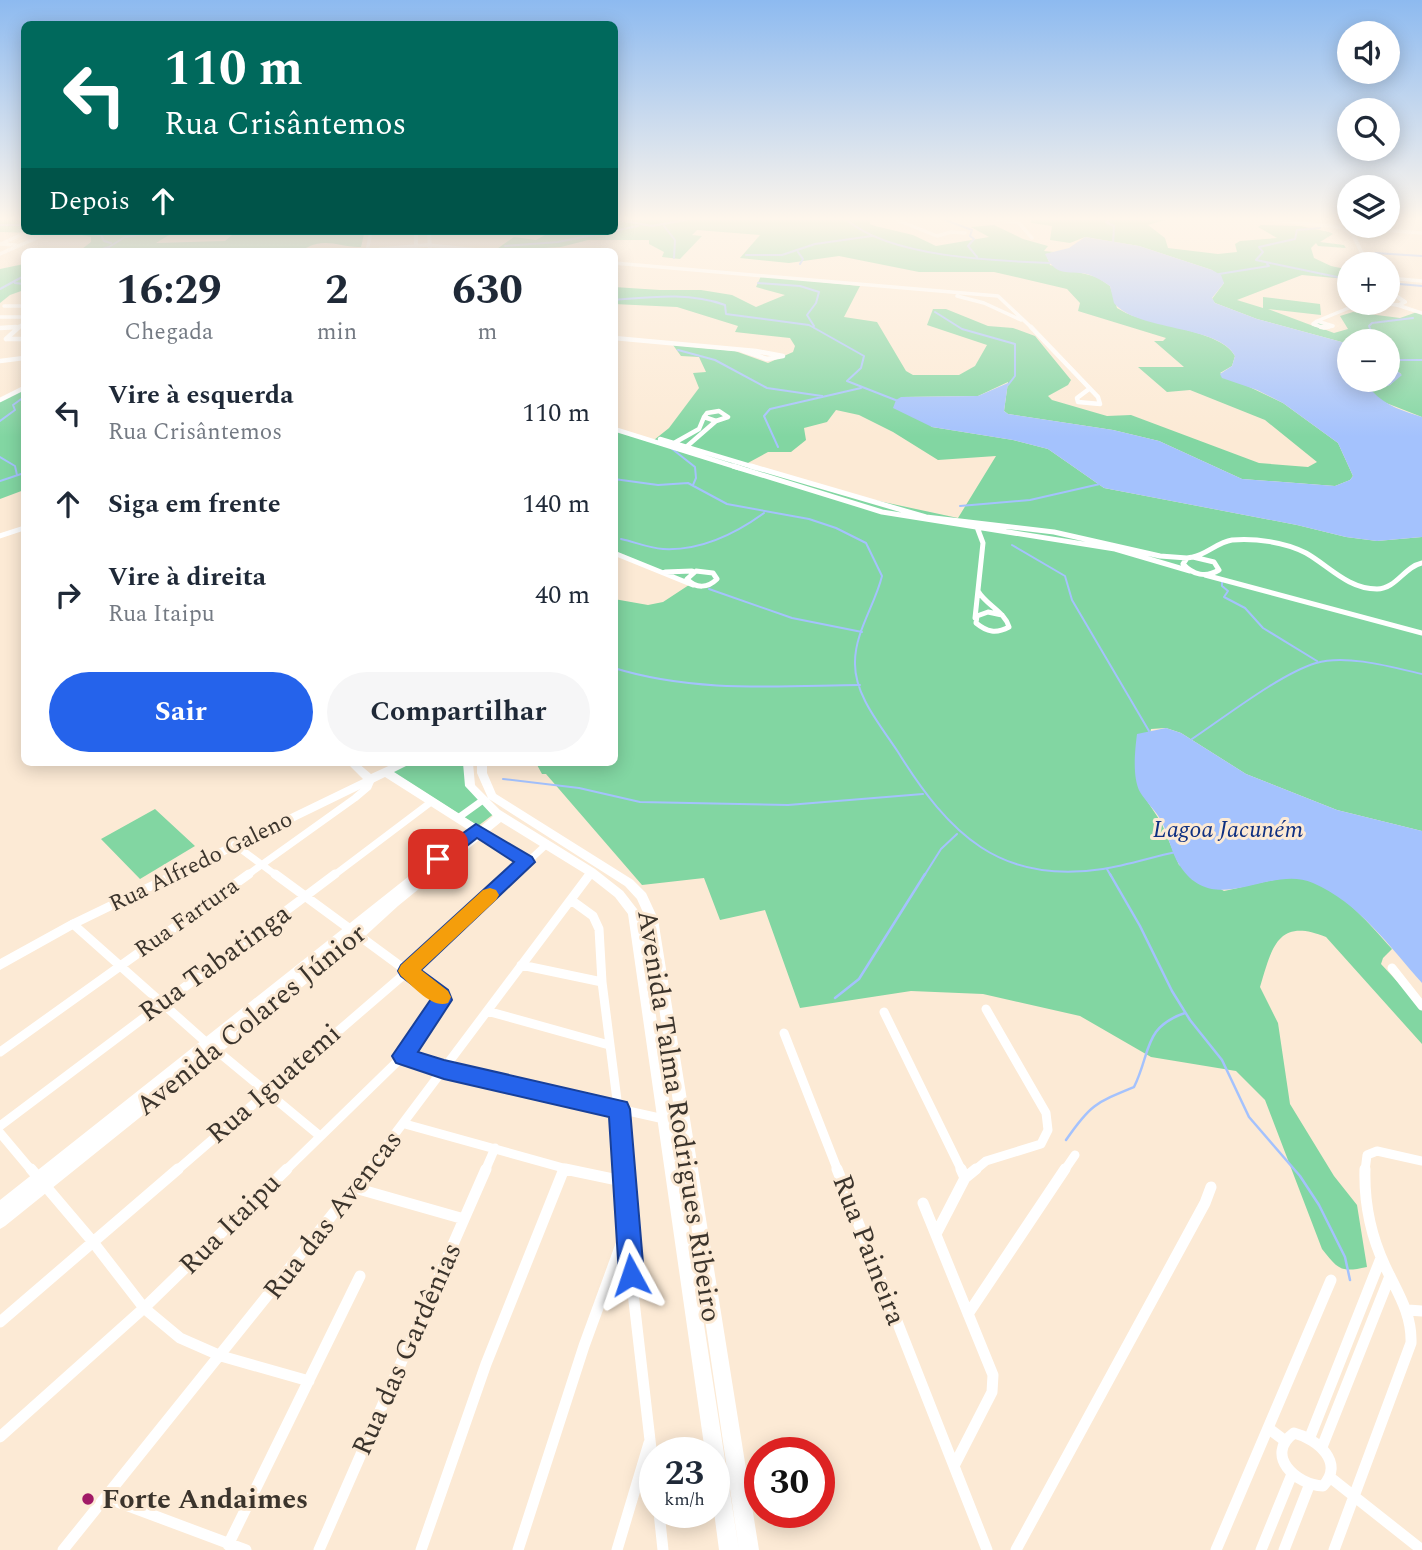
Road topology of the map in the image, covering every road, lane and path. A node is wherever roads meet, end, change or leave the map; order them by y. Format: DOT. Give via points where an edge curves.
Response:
graph roads {
  1 [pos="938,292"];
  2 [pos="954,292"];
  3 [pos="989,296"];
  4 [pos="1400,298"];
  5 [pos="1006,301"];
  6 [pos="1405,302"];
  7 [pos="984,303"];
  8 [pos="1400,304"];
  9 [pos="4,306"];
  10 [pos="21,306"];
  11 [pos="1400,306"];
  12 [pos="1422,312"];
  13 [pos="1337,314"];
  14 [pos="0,317"];
  15 [pos="21,317"];
  16 [pos="1329,317"];
  17 [pos="1027,324"];
  18 [pos="21,326"];
  19 [pos="0,328"];
  20 [pos="21,328"];
  21 [pos="618,338"];
  22 [pos="21,339"];
  23 [pos="741,350"];
  24 [pos="21,358"];
  25 [pos="0,361"];
  26 [pos="1089,388"];
  27 [pos="21,390"];
  28 [pos="0,400"];
  29 [pos="704,417"];
  30 [pos="716,421"];
  31 [pos="618,428"];
  32 [pos="618,428"];
  33 [pos="674,443"];
  34 [pos="666,446"];
  35 [pos="685,449"];
  36 [pos="974,523"];
  37 [pos="995,528"];
  38 [pos="21,529"];
  39 [pos="978,530"];
  40 [pos="0,536"];
  41 [pos="983,543"];
  42 [pos="1217,548"];
  43 [pos="618,555"];
  44 [pos="1190,557"];
  45 [pos="1422,563"];
  46 [pos="1219,568"];
  47 [pos="660,571"];
  48 [pos="696,571"];
  49 [pos="1190,571"];
  50 [pos="1205,575"];
  51 [pos="693,585"];
  52 [pos="1252,588"];
  53 [pos="978,591"];
  54 [pos="1002,615"];
  55 [pos="975,619"];
  56 [pos="1422,633"];
  57 [pos="355,766"];
  58 [pos="399,766"];
  59 [pos="468,766"];
  60 [pos="482,766"];
  61 [pos="387,773"];
  62 [pos="371,780"];
  63 [pos="483,800"];
  64 [pos="431,802"];
  65 [pos="499,815"];
  66 [pos="458,818"];
  67 [pos="479,831"];
  68 [pos="234,844"];
  69 [pos="547,844"];
  70 [pos="526,862"];
  71 [pos="261,865"];
  72 [pos="591,872"];
  73 [pos="304,898"];
  74 [pos="571,901"];
  75 [pos="73,924"];
  76 [pos="355,932"];
  77 [pos="0,965"];
  78 [pos="120,965"];
  79 [pos="522,965"];
  80 [pos="1392,968"];
  81 [pos="408,971"];
  82 [pos="602,982"];
  83 [pos="162,1001"];
  84 [pos="1422,1006"];
  85 [pos="986,1009"];
  86 [pos="487,1011"];
  87 [pos="884,1012"];
  88 [pos="784,1033"];
  89 [pos="609,1045"];
  90 [pos="212,1047"];
  91 [pos="0,1052"];
  92 [pos="403,1056"];
  93 [pos="444,1070"];
  94 [pos="265,1091"];
  95 [pos="619,1109"];
  96 [pos="666,1119"];
  97 [pos="405,1124"];
  98 [pos="0,1126"];
  99 [pos="0,1132"];
  100 [pos="320,1136"];
  101 [pos="495,1148"];
  102 [pos="1075,1155"];
  103 [pos="1422,1161"];
  104 [pos="564,1169"];
  105 [pos="965,1178"];
  106 [pos="42,1182"];
  107 [pos="626,1182"];
  108 [pos="1211,1187"];
  109 [pos="355,1188"];
  110 [pos="923,1203"];
  111 [pos="0,1210"];
  112 [pos="464,1219"];
  113 [pos="0,1221"];
  114 [pos="627,1227"];
  115 [pos="936,1234"];
  116 [pos="93,1242"];
  117 [pos="1381,1258"];
  118 [pos="360,1276"];
  119 [pos="1390,1276"];
  120 [pos="1331,1280"];
  121 [pos="144,1308"];
  122 [pos="1408,1310"];
  123 [pos="1422,1311"];
  124 [pos="968,1314"];
  125 [pos="0,1322"];
  126 [pos="221,1356"];
  127 [pos="309,1381"];
  128 [pos="1268,1428"];
  129 [pos="0,1437"];
  130 [pos="650,1437"];
  131 [pos="1310,1437"];
  132 [pos="1284,1440"];
  133 [pos="1322,1447"];
  134 [pos="954,1466"];
  135 [pos="1292,1474"];
  136 [pos="639,1476"];
  137 [pos="1331,1478"];
  138 [pos="1309,1486"];
  139 [pos="107,1498"];
  140 [pos="1354,1498"];
  141 [pos="661,1528"];
  142 [pos="228,1545"];
  143 [pos="63,1550"];
  144 [pos="246,1550"];
  145 [pos="319,1550"];
  146 [pos="421,1550"];
  147 [pos="518,1550"];
  148 [pos="617,1550"];
  149 [pos="663,1550"];
  150 [pos="729,1550"];
  151 [pos="748,1550"];
  152 [pos="987,1550"];
  153 [pos="1016,1550"];
  154 [pos="1216,1550"];
  155 [pos="1261,1550"];
  156 [pos="1284,1550"];
  157 [pos="1334,1550"];
  158 [pos="1422,1550"];
  1 -- 7 [label="street"];
  2 -- 3 [label="street"];
  3 -- 5 [label="street"];
  3 -- 7 [label="street" via="979,298"];
  4 -- 6 [label="street"];
  5 -- 7 [label="street"];
  5 -- 17 [label="street"];
  6 -- 8 [label="street"];
  6 -- 12 [label="street"];
  7 -- 17 [label="street"];
  9 -- 10 [label="street"];
  11 -- 12 [label="street"];
  13 -- 16 [label="street"];
  14 -- 15 [label="street"];
  16 -- 16 [label="street" via="1332,324 1317,321"];
  17 -- 26 [label="street"];
  18 -- 19 [label="street"];
  20 -- 22 [label="street" via="6,339"];
  21 -- 23 [label="street"];
  23 -- 23 [label="street" via="767,359 783,356"];
  24 -- 25 [label="street"];
  26 -- 26 [label="street" via="1101,402 1100,404 1078,402"];
  27 -- 28 [label="street"];
  29 -- 30 [label="street"];
  29 -- 30 [label="street" via="713,411 728,415"];
  29 -- 33 [label="street" via="699,429"];
  30 -- 35 [label="street"];
  31 -- 33 [label="street"];
  32 -- 34 [label="street"];
  33 -- 34 [label="street"];
  33 -- 35 [label="street"];
  34 -- 35 [label="street"];
  35 -- 36 [label="street" via="906,512"];
  35 -- 39 [label="street" via="882,512"];
  36 -- 37 [label="street"];
  36 -- 39 [label="street"];
  37 -- 39 [label="street"];
  37 -- 41 [label="street"];
  37 -- 44 [label="street" via="1054,532 1160,556"];
  37 -- 49 [label="street" via="1057,538"];
  38 -- 40 [label="street"];
  39 -- 41 [label="street"];
  41 -- 53 [label="street"];
  42 -- 44 [label="street"];
  42 -- 45 [label="street" via="1236,540 1290,547 1347,582 1372,589 1393,584 1410,565"];
  42 -- 46 [label="street" via="1214,559"];
  43 -- 47 [label="street"];
  44 -- 46 [label="street" via="1208,559"];
  44 -- 49 [label="street" via="1183,564"];
  46 -- 50 [label="street" via="1217,573"];
  46 -- 52 [label="street"];
  47 -- 48 [label="street"];
  47 -- 51 [label="street"];
  48 -- 51 [label="street" via="687,579"];
  48 -- 51 [label="street" via="708,571 717,579 705,586"];
  49 -- 50 [label="street"];
  50 -- 52 [label="street"];
  52 -- 56 [label="street"];
  53 -- 54 [label="street" via="987,605"];
  53 -- 55 [label="street"];
  54 -- 55 [label="street" via="982,613"];
  54 -- 55 [label="street" via="1010,623 1000,632 979,627"];
  57 -- 62 [label="street"];
  58 -- 61 [label="street, Rua Alfredo Galeno"];
  59 -- 63 [label="street, Avenida Talma Rodrigues Ribeiro" via="468,782"];
  60 -- 151 [label="street, Avenida Talma Rodrigues Ribeiro" via="492,796 629,883 642,896 652,919"];
  61 -- 62 [label="street, Rua Alfredo Galeno"];
  61 -- 64 [label="street"];
  62 -- 68 [label="street, Rua Alfredo Galeno"];
  62 -- 71 [label="street, Rua Fartura" via="355,798"];
  63 -- 65 [label="street, Avenida Talma Rodrigues Ribeiro"];
  63 -- 66 [label="street"];
  64 -- 66 [label="street"];
  64 -- 73 [label="street, Rua Tabatinga"];
  65 -- 67 [label="street, Avenida Colares Júnior"];
  65 -- 69 [label="street, Avenida Talma Rodrigues Ribeiro"];
  66 -- 67 [label="street"];
  67 -- 70 [label="street"];
  67 -- 76 [label="street, Avenida Colares Júnior"];
  68 -- 71 [label="street"];
  68 -- 75 [label="street, Rua Alfredo Galeno"];
  69 -- 70 [label="street, Rua Iguatemi"];
  69 -- 72 [label="street, Avenida Talma Rodrigues Ribeiro"];
  70 -- 81 [label="street, Rua Iguatemi"];
  71 -- 73 [label="street"];
  71 -- 78 [label="street, Rua Fartura"];
  72 -- 74 [label="street, Rua das Avencas"];
  72 -- 96 [label="street, Avenida Talma Rodrigues Ribeiro" via="634,913"];
  73 -- 76 [label="street"];
  73 -- 83 [label="street, Rua Tabatinga"];
  74 -- 79 [label="street, Rua das Avencas"];
  74 -- 82 [label="street" via="593,916 599,929"];
  75 -- 77 [label="street, Rua Alfredo Galeno"];
  75 -- 78 [label="street"];
  76 -- 81 [label="street"];
  76 -- 90 [label="street, Avenida Colares Júnior"];
  78 -- 83 [label="street"];
  78 -- 91 [label="street, Rua Fartura"];
  79 -- 82 [label="street"];
  79 -- 86 [label="street, Rua das Avencas"];
  80 -- 84 [label="street"];
  81 -- 92 [label="street, Rua Itaipu" via="441,996 439,1007"];
  81 -- 94 [label="street, Rua Iguatemi"];
  82 -- 89 [label="street"];
  83 -- 90 [label="street"];
  83 -- 98 [label="street, Rua Tabatinga"];
  85 -- 105 [label="street" via="1046,1113 1049,1127 1041,1144 986,1161"];
  86 -- 89 [label="street"];
  86 -- 93 [label="street, Rua das Avencas"];
  87 -- 105 [label="street"];
  88 -- 134 [label="street, Rua Paineira"];
  89 -- 95 [label="street"];
  90 -- 94 [label="street"];
  90 -- 106 [label="street, Avenida Colares Júnior"];
  92 -- 93 [label="street"];
  92 -- 100 [label="street, Rua Itaipu"];
  93 -- 95 [label="street"];
  93 -- 97 [label="street, Rua das Avencas"];
  94 -- 100 [label="street"];
  94 -- 116 [label="street, Rua Iguatemi"];
  95 -- 96 [label="street"];
  95 -- 107 [label="street"];
  96 -- 150 [label="street, Avenida Talma Rodrigues Ribeiro"];
  97 -- 101 [label="street"];
  97 -- 109 [label="street, Rua das Avencas"];
  99 -- 106 [label="street"];
  100 -- 121 [label="street, Rua Itaipu"];
  101 -- 104 [label="street"];
  101 -- 112 [label="street, Rua das Gardênias"];
  102 -- 124 [label="street"];
  103 -- 117 [label="street" via="1377,1151 1367,1155 1364,1192"];
  104 -- 107 [label="street"];
  104 -- 146 [label="street" via="486,1364"];
  105 -- 115 [label="street"];
  106 -- 111 [label="street, Avenida Colares Júnior"];
  106 -- 113 [label="street, Avenida Colares Júnior"];
  106 -- 116 [label="street"];
  107 -- 114 [label="street"];
  108 -- 153 [label="street"];
  109 -- 112 [label="street"];
  109 -- 126 [label="street, Rua das Avencas"];
  110 -- 115 [label="street"];
  112 -- 145 [label="street, Rua das Gardênias"];
  114 -- 130 [label="street"];
  114 -- 147 [label="street"];
  115 -- 124 [label="street"];
  116 -- 121 [label="street"];
  116 -- 125 [label="street, Rua Iguatemi"];
  117 -- 119 [label="street"];
  117 -- 131 [label="street"];
  118 -- 127 [label="street"];
  119 -- 122 [label="street"];
  119 -- 133 [label="street"];
  120 -- 128 [label="street"];
  121 -- 126 [label="street" via="180,1338"];
  121 -- 129 [label="street, Rua Itaipu"];
  122 -- 123 [label="street"];
  122 -- 140 [label="street" via="1411,1343"];
  124 -- 134 [label="street" via="993,1376 992,1392"];
  126 -- 127 [label="street"];
  126 -- 139 [label="street, Rua das Avencas"];
  127 -- 142 [label="street"];
  128 -- 132 [label="street"];
  128 -- 154 [label="street"];
  131 -- 132 [label="street" via="1294,1433"];
  131 -- 133 [label="street"];
  132 -- 135 [label="street" via="1283,1456"];
  133 -- 137 [label="street" via="1330,1460"];
  134 -- 152 [label="street, Rua Paineira"];
  135 -- 138 [label="street"];
  135 -- 155 [label="street"];
  136 -- 148 [label="street"];
  137 -- 138 [label="street" via="1323,1486"];
  137 -- 140 [label="street"];
  138 -- 156 [label="street"];
  139 -- 142 [label="street"];
  139 -- 143 [label="street, Rua das Avencas"];
  140 -- 157 [label="street"];
  140 -- 158 [label="street"];
  141 -- 149 [label="street"];
  142 -- 144 [label="street"];
}
